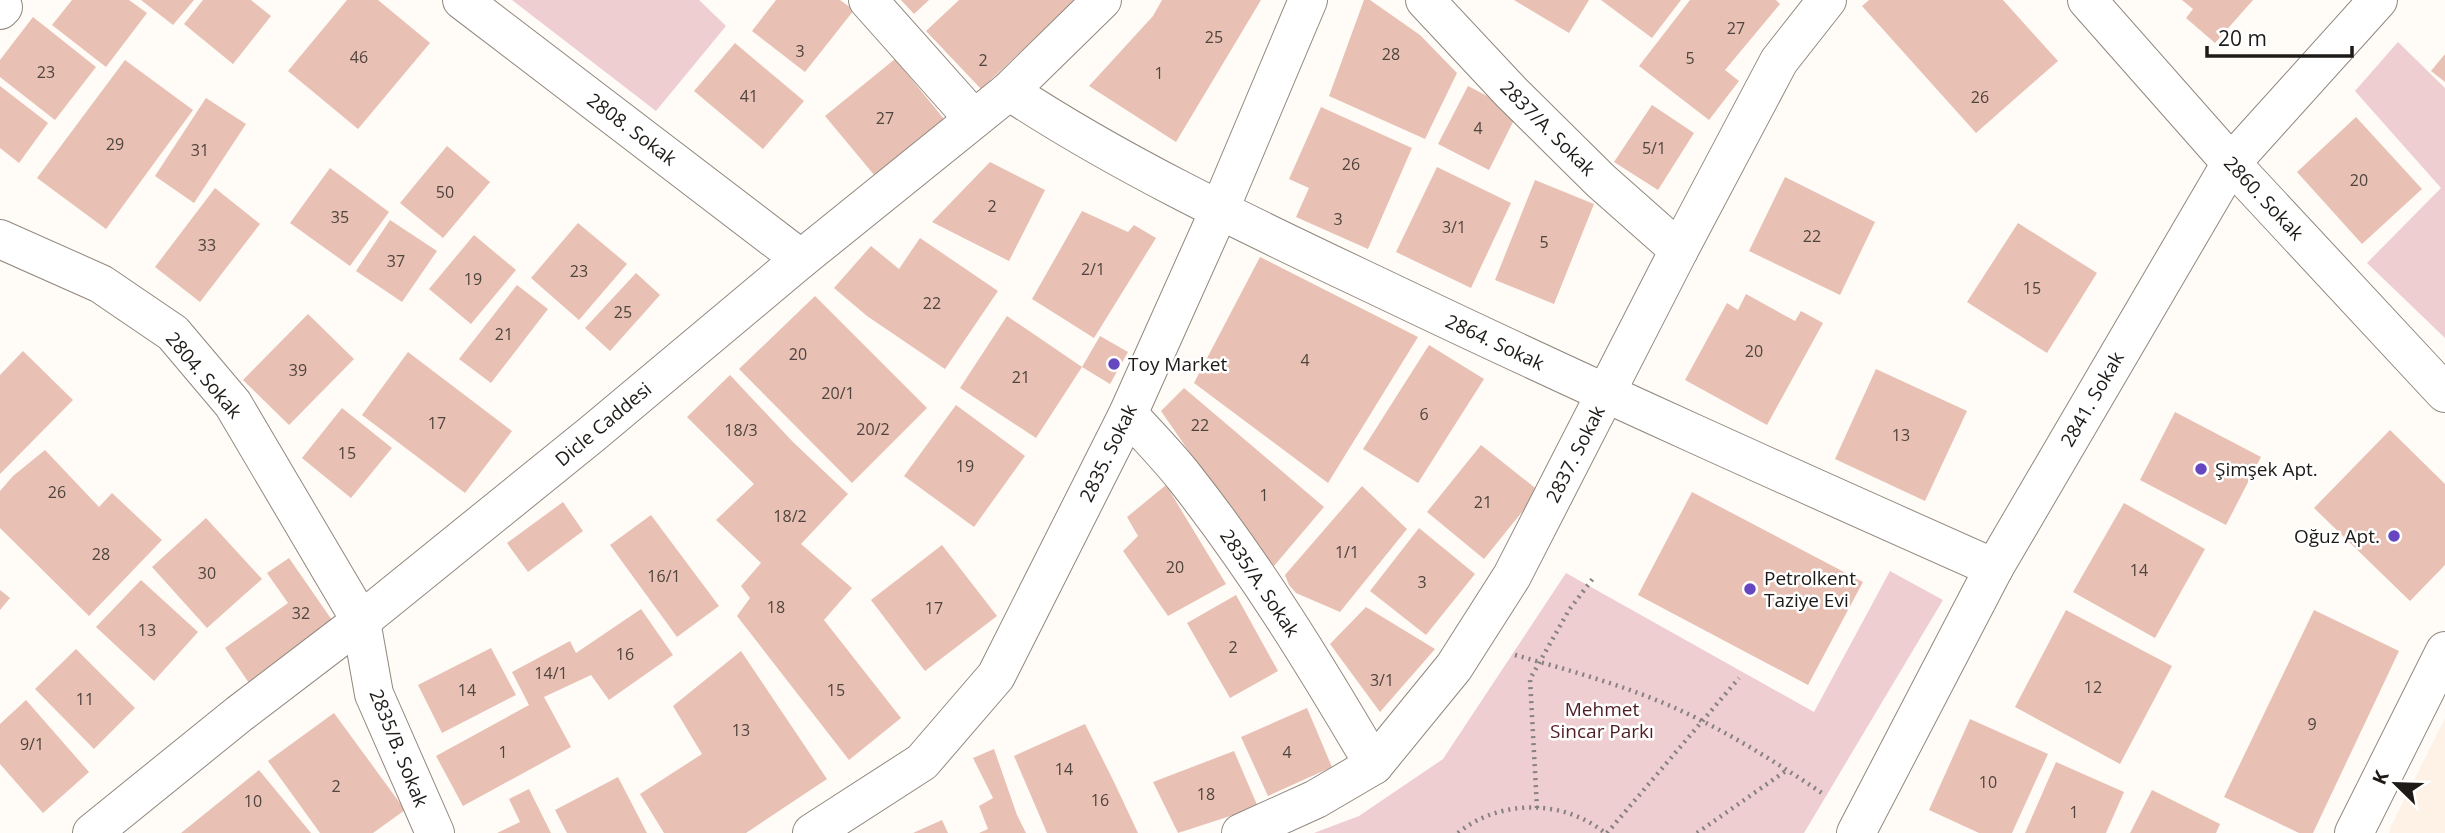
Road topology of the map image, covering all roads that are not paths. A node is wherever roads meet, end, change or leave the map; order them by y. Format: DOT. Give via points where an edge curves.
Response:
graph roads {
  1 [pos="462,0"];
  2 [pos="868,0"];
  3 [pos="1102,0"];
  4 [pos="1308,0"];
  5 [pos="1425,0"];
  6 [pos="1827,0"];
  7 [pos="2087,0"];
  8 [pos="2378,0"];
  9 [pos="1009,91"];
  10 [pos="973,118"];
  11 [pos="2231,163"];
  12 [pos="1219,211"];
  13 [pos="0,239"];
  14 [pos="1679,250"];
  15 [pos="800,259"];
  16 [pos="2445,393"];
  17 [pos="1606,395"];
  18 [pos="1128,414"];
  19 [pos="1994,568"];
  20 [pos="361,621"];
  21 [pos="2445,651"];
  22 [pos="1374,765"];
  23 [pos="1870,829"];
  24 [pos="92,833"];
  25 [pos="435,833"];
  26 [pos="811,833"];
  27 [pos="1241,833"];
  28 [pos="2354,833"];
  1 -- 15 [label="street, 2808. Sokak"];
  2 -- 10 [label="street"];
  3 -- 9 [label="street, Dicle Caddesi"];
  4 -- 12 [label="street, 2835. Sokak"];
  5 -- 14 [label="street, 2837/A. Sokak" via="1591,171"];
  6 -- 14 [label="street, 2837. Sokak" via="1779,61"];
  7 -- 11 [label="street, 2860. Sokak"];
  8 -- 11 [label="street, 2841. Sokak"];
  9 -- 10 [label="street, Dicle Caddesi"];
  9 -- 12 [label="street, 2864. Sokak"];
  10 -- 15 [label="street, Dicle Caddesi"];
  11 -- 16 [label="street, 2860. Sokak"];
  11 -- 19 [label="street, 2841. Sokak"];
  12 -- 17 [label="street, 2864. Sokak"];
  12 -- 18 [label="street, 2835. Sokak"];
  13 -- 20 [label="street, 2804. Sokak" via="101,284 173,333 233,404"];
  14 -- 17 [label="street, 2837. Sokak"];
  15 -- 20 [label="street, Dicle Caddesi"];
  17 -- 19 [label="street, 2864. Sokak"];
  17 -- 22 [label="street, 2837. Sokak" via="1512,576 1454,667"];
  18 -- 22 [label="street, 2835/A. Sokak" via="1184,476 1242,555 1321,674"];
  18 -- 26 [label="street, 2835. Sokak" via="996,676 922,762"];
  19 -- 23 [label="street, 2841. Sokak"];
  20 -- 24 [label="street, Dicle Caddesi"];
  20 -- 25 [label="street, 2835/B. Sokak" via="374,694"];
  21 -- 28 [label="street"];
  22 -- 27 [label="street, 2837. Sokak" via="1316,799"];
}
